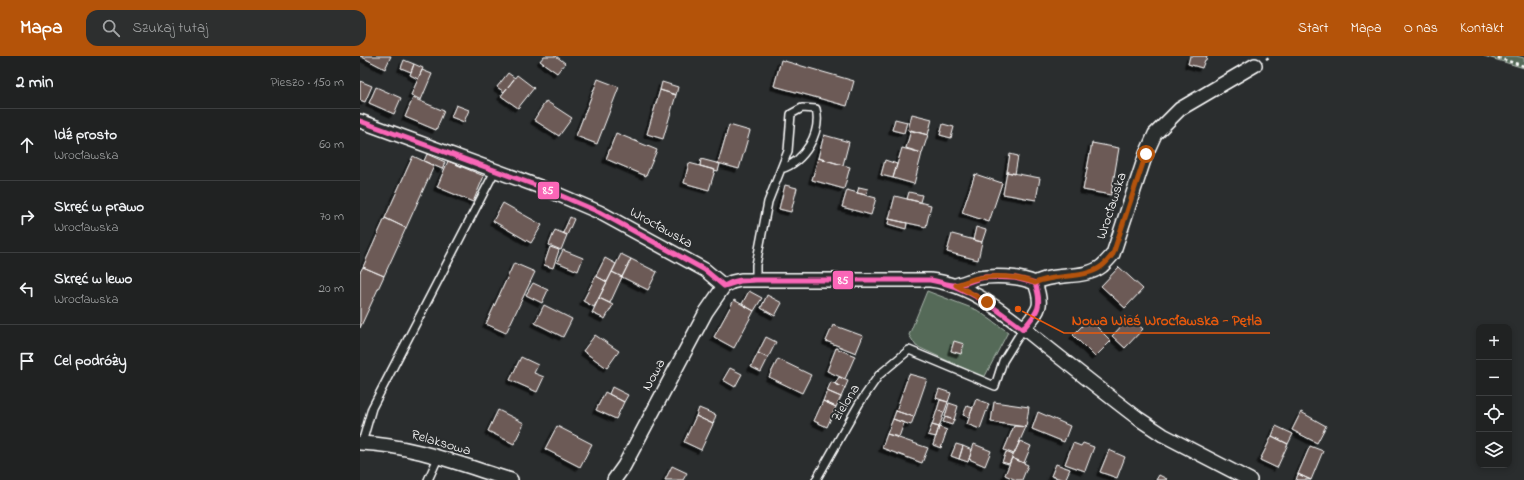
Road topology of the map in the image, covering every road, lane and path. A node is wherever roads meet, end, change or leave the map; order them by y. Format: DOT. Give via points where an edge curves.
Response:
graph roads {
  1 [pos="1492,56"];
  2 [pos="1255,65"];
  3 [pos="1524,66"];
  4 [pos="360,121"];
  5 [pos="781,169"];
  6 [pos="495,170"];
  7 [pos="756,280"];
  8 [pos="1035,283"];
  9 [pos="956,285"];
  10 [pos="724,286"];
  11 [pos="1023,329"];
  12 [pos="361,443"];
  13 [pos="438,458"];
  14 [pos="428,480"];
  15 [pos="511,480"];
  16 [pos="614,480"];
  17 [pos="816,480"];
  18 [pos="1250,480"];
  1 -- 3 [label="path"];
  2 -- 8 [label="street, Wrocławska" via="1180,109 1155,134 1113,254 1102,266 1092,271 1043,279"];
  4 -- 6 [label="street, Wrocławska"];
  5 -- 5 [label="lane" via="788,151 790,114 802,108 816,109 818,118 815,132 804,153 791,166"];
  5 -- 7 [label="lane" via="768,202 756,265"];
  6 -- 10 [label="street, Wrocławska" via="599,212 705,270"];
  6 -- 12 [label="lane" via="372,408"];
  7 -- 9 [label="street" via="930,280"];
  7 -- 10 [label="street" via="741,280"];
  8 -- 9 [label="street" via="1011,277 978,278"];
  8 -- 11 [label="street" via="1040,297 1039,305 1036,314"];
  9 -- 11 [label="street" via="987,302"];
  10 -- 16 [label="street, Nowa" via="706,312 624,466"];
  11 -- 17 [label="lane, Zielona" via="1003,361 995,386 909,350 879,375 859,404"];
  11 -- 18 [label="street" via="1139,419"];
  12 -- 13 [label="street, Relaksowa" via="389,445"];
  13 -- 14 [label="lane"];
  13 -- 15 [label="street, Relaksowa"];
}
